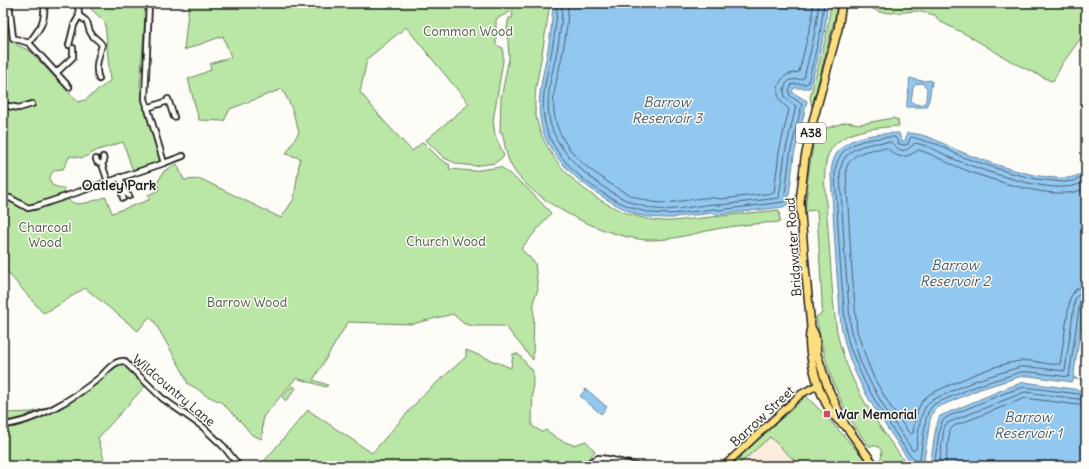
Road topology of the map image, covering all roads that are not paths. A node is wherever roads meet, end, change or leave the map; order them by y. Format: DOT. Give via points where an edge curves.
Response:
graph roads {
  1 [pos="9,3"];
  2 [pos="44,3"];
  3 [pos="78,3"];
  4 [pos="149,3"];
  5 [pos="842,3"];
  6 [pos="79,16"];
  7 [pos="29,43"];
  8 [pos="56,73"];
  9 [pos="99,79"];
  10 [pos="69,87"];
  11 [pos="32,104"];
  12 [pos="3,105"];
  13 [pos="147,108"];
  14 [pos="174,117"];
  15 [pos="183,156"];
  16 [pos="103,157"];
  17 [pos="96,159"];
  18 [pos="164,162"];
  19 [pos="102,164"];
  20 [pos="120,177"];
  21 [pos="108,182"];
  22 [pos="125,192"];
  23 [pos="129,196"];
  24 [pos="3,198"];
  25 [pos="123,198"];
  26 [pos="811,327"];
  27 [pos="820,365"];
  28 [pos="818,385"];
  29 [pos="828,388"];
  30 [pos="843,418"];
  31 [pos="3,425"];
  32 [pos="845,426"];
  33 [pos="239,466"];
  34 [pos="588,466"];
  35 [pos="636,466"];
  36 [pos="724,466"];
  37 [pos="876,466"];
  1 -- 7 [label="street" via="13,38"];
  2 -- 7 [label="street" via="45,17"];
  3 -- 6 [label="street"];
  4 -- 13 [label="street" via="145,88"];
  5 -- 26 [label="highway, Bridgwater Road / A38" via="805,158 800,202"];
  6 -- 8 [label="street" via="74,25 71,47 73,57"];
  6 -- 9 [label="street" via="85,19 90,33 102,45 98,61"];
  7 -- 8 [label="street"];
  8 -- 10 [label="street"];
  11 -- 12 [label="street" via="19,108"];
  13 -- 14 [label="street" via="168,100"];
  13 -- 18 [label="street"];
  15 -- 18 [label="street"];
  16 -- 19 [label="street"];
  17 -- 19 [label="street"];
  18 -- 20 [label="street"];
  19 -- 21 [label="street"];
  20 -- 21 [label="street"];
  20 -- 22 [label="street"];
  21 -- 24 [label="street" via="28,208 10,198"];
  22 -- 23 [label="street"];
  22 -- 25 [label="street" via="122,193"];
  26 -- 27 [label="highway, Bridgwater Road / A38" via="815,335"];
  26 -- 28 [label="highway, Bridgwater Road / A38" via="809,335 812,360"];
  27 -- 28 [label="highway" via="822,379"];
  27 -- 29 [label="highway, Bridgwater Road / A38"];
  27 -- 30 [label="highway" via="825,371"];
  28 -- 29 [label="highway"];
  28 -- 32 [label="highway, Bridgwater Road / A38" via="838,421"];
  28 -- 36 [label="main road, Barrow Street" via="801,394"];
  29 -- 30 [label="highway, Bridgwater Road / A38"];
  30 -- 32 [label="highway, Bridgwater Road / A38"];
  31 -- 33 [label="street, Wildcountry Lane" via="43,413 78,394 117,362 124,361 162,398 203,427"];
  32 -- 37 [label="highway, Bridgwater Road / A38"];
  34 -- 35 [label="street" via="598,458"];
}
